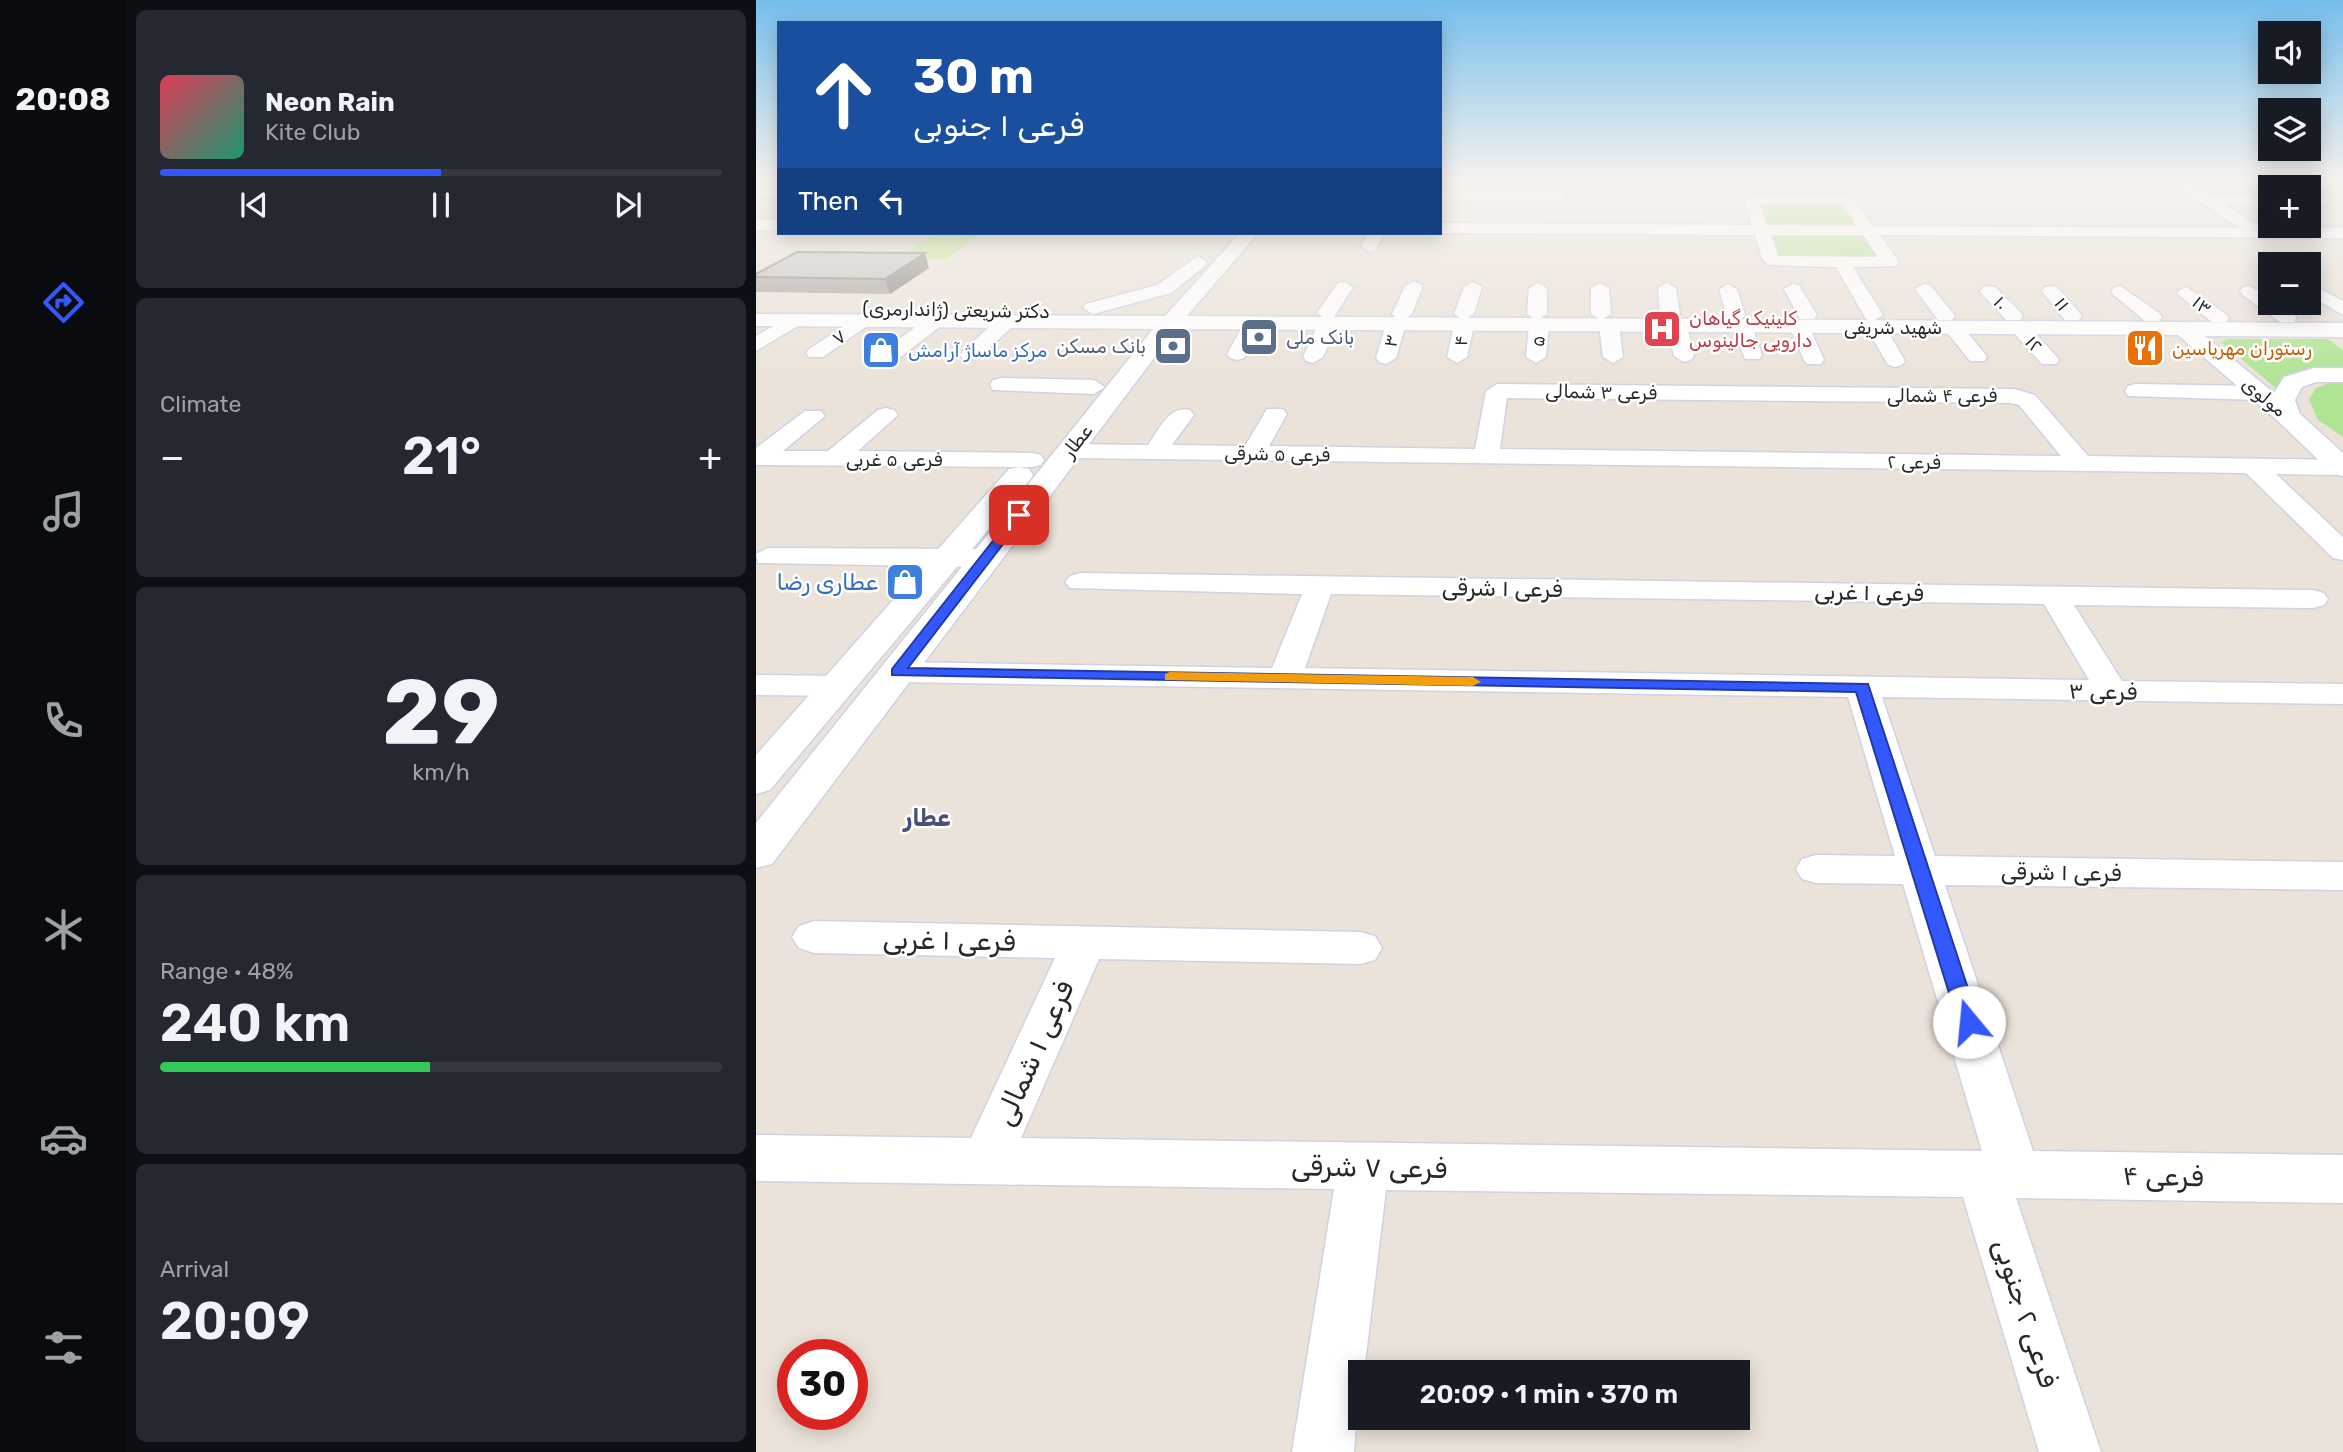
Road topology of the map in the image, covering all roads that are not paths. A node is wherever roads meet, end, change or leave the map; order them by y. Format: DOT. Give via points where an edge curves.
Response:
graph roads {
  1 [pos="1207,248"];
  2 [pos="1235,248"];
  3 [pos="1766,248"];
  4 [pos="1881,248"];
  5 [pos="2250,248"];
  6 [pos="2303,248"];
  7 [pos="2254,250"];
  8 [pos="2309,251"];
  9 [pos="1198,262"];
  10 [pos="1842,263"];
  11 [pos="1414,286"];
  12 [pos="1344,287"];
  13 [pos="1472,287"];
  14 [pos="1538,288"];
  15 [pos="1601,288"];
  16 [pos="1667,288"];
  17 [pos="1728,289"];
  18 [pos="1793,289"];
  19 [pos="1924,289"];
  20 [pos="1989,291"];
  21 [pos="2051,291"];
  22 [pos="2120,291"];
  23 [pos="2249,291"];
  24 [pos="2186,292"];
  25 [pos="2321,295"];
  26 [pos="756,308"];
  27 [pos="2343,309"];
  28 [pos="1066,311"];
  29 [pos="2072,317"];
  30 [pos="2152,317"];
  31 [pos="998,318"];
  32 [pos="2219,318"];
  33 [pos="2287,318"];
  34 [pos="1328,319"];
  35 [pos="1399,319"];
  36 [pos="1464,319"];
  37 [pos="1538,319"];
  38 [pos="2343,319"];
  39 [pos="756,320"];
  40 [pos="794,320"];
  41 [pos="863,320"];
  42 [pos="1241,320"];
  43 [pos="1605,320"];
  44 [pos="1674,320"];
  45 [pos="1739,320"];
  46 [pos="935,321"];
  47 [pos="1803,321"];
  48 [pos="1874,321"];
  49 [pos="1949,321"];
  50 [pos="2016,322"];
  51 [pos="1161,323"];
  52 [pos="2182,328"];
  53 [pos="2343,330"];
  54 [pos="756,345"];
  55 [pos="816,353"];
  56 [pos="1237,354"];
  57 [pos="891,355"];
  58 [pos="970,355"];
  59 [pos="1752,355"];
  60 [pos="1313,356"];
  61 [pos="1684,356"];
  62 [pos="1977,356"];
  63 [pos="1457,357"];
  64 [pos="1536,357"];
  65 [pos="1613,357"];
  66 [pos="1386,358"];
  67 [pos="1814,360"];
  68 [pos="2049,360"];
  69 [pos="1895,361"];
  70 [pos="2343,375"];
  71 [pos="1001,385"];
  72 [pos="1094,387"];
  73 [pos="2136,391"];
  74 [pos="2258,393"];
  75 [pos="1773,394"];
  76 [pos="1275,414"];
  77 [pos="886,415"];
  78 [pos="1182,415"];
  79 [pos="813,416"];
  80 [pos="2288,416"];
  81 [pos="1069,452"];
  82 [pos="1155,452"];
  83 [pos="1252,454"];
  84 [pos="1486,457"];
  85 [pos="757,458"];
  86 [pos="835,458"];
  87 [pos="1032,460"];
  88 [pos="2081,464"];
  89 [pos="2253,466"];
  90 [pos="2342,468"];
  91 [pos="2343,552"];
  92 [pos="768,557"];
  93 [pos="949,558"];
  94 [pos="986,558"];
  95 [pos="1080,582"];
  96 [pos="1320,585"];
  97 [pos="1684,590"];
  98 [pos="2053,595"];
  99 [pos="2313,598"];
  100 [pos="897,672"];
  101 [pos="1284,679"];
  102 [pos="756,685"];
  103 [pos="837,686"];
  104 [pos="1862,687"];
  105 [pos="2112,691"];
  106 [pos="2332,694"];
  107 [pos="2343,720"];
  108 [pos="756,781"];
  109 [pos="756,853"];
  110 [pos="1816,869"];
  111 [pos="1922,870"];
  112 [pos="2343,876"];
  113 [pos="814,937"];
  114 [pos="1084,943"];
  115 [pos="1360,948"];
  116 [pos="756,1158"];
  117 [pos="985,1163"];
  118 [pos="1363,1167"];
  119 [pos="1999,1175"];
  120 [pos="2343,1179"];
  121 [pos="1323,1452"];
  122 [pos="2070,1452"];
  1 -- 9 [label="main road, عطار"];
  2 -- 51 [label="main road, عطار"];
  3 -- 10 [label="street" via="1775,261"];
  4 -- 10 [label="street" via="1890,262"];
  5 -- 7 [label="street"];
  6 -- 8 [label="street"];
  9 -- 28 [label="main road" via="1164,289"];
  9 -- 51 [label="main road, عطار"];
  10 -- 48 [label="street"];
  11 -- 35 [label="street, ۳"];
  12 -- 34 [label="street"];
  13 -- 36 [label="street"];
  14 -- 37 [label="street"];
  15 -- 43 [label="street"];
  16 -- 44 [label="street"];
  17 -- 45 [label="street"];
  18 -- 47 [label="street"];
  19 -- 49 [label="street"];
  20 -- 50 [label="street, ۱۰"];
  21 -- 29 [label="street, ۱۱"];
  22 -- 30 [label="street"];
  23 -- 33 [label="street"];
  24 -- 32 [label="street, ۱۳"];
  25 -- 27 [label="street"];
  26 -- 31 [label="main road, دکتر شریعتی (ژاندارمری)"];
  28 -- 31 [label="main road, دکتر شریعتی (ژاندارمری)"];
  28 -- 51 [label="main road, دکتر شریعتی (ژاندارمری)"];
  29 -- 30 [label="main road, شهید شریفی"];
  29 -- 50 [label="main road, شهید شریفی"];
  30 -- 32 [label="main road, شهید شریفی"];
  31 -- 46 [label="main road, دکتر شریعتی (ژاندارمری)"];
  31 -- 51 [label="main road, دکتر شریعتی (ژاندارمری)" via="1094,322 1127,330"];
  31 -- 58 [label="street"];
  32 -- 33 [label="main road, شهید شریفی"];
  33 -- 38 [label="main road, شهید شریفی"];
  34 -- 35 [label="main road, شهید شریفی"];
  34 -- 42 [label="main road, شهید شریفی"];
  34 -- 60 [label="street"];
  35 -- 36 [label="main road, شهید شریفی"];
  35 -- 66 [label="street, ۳"];
  36 -- 37 [label="main road, شهید شریفی"];
  36 -- 63 [label="street, ۴"];
  37 -- 43 [label="main road, شهید شریفی"];
  37 -- 64 [label="street, ۵"];
  39 -- 40 [label="main road, دکتر شریعتی (ژاندارمری)"];
  40 -- 41 [label="main road, دکتر شریعتی (ژاندارمری)"];
  40 -- 54 [label="street"];
  41 -- 46 [label="main road, دکتر شریعتی (ژاندارمری)"];
  41 -- 55 [label="street, ۷"];
  42 -- 51 [label="main road, شهید شریفی"];
  42 -- 51 [label="main road" via="1184,331"];
  42 -- 56 [label="street"];
  43 -- 44 [label="main road, شهید شریفی"];
  43 -- 65 [label="street"];
  44 -- 45 [label="main road, شهید شریفی"];
  44 -- 61 [label="street"];
  45 -- 47 [label="main road, شهید شریفی"];
  45 -- 59 [label="street"];
  46 -- 57 [label="street"];
  47 -- 48 [label="main road, شهید شریفی"];
  47 -- 67 [label="street"];
  48 -- 49 [label="main road, شهید شریفی"];
  48 -- 69 [label="street"];
  49 -- 50 [label="main road, شهید شریفی"];
  49 -- 62 [label="street"];
  50 -- 52 [label="main road, شهید شریفی"];
  50 -- 68 [label="street, ۱۲"];
  51 -- 72 [label="main road, عطار"];
  51 -- 81 [label="main road, عطار"];
  52 -- 53 [label="main road, شهید شریفی"];
  52 -- 74 [label="main road, مولوی"];
  70 -- 80 [label="main road" via="2314,375 2292,382 2283,400"];
  71 -- 72 [label="street"];
  72 -- 87 [label="main road, عطار"];
  73 -- 74 [label="street"];
  74 -- 80 [label="main road, مولوی"];
  75 -- 84 [label="street, فرعی ۳ شمالی" via="1497,391"];
  75 -- 88 [label="street, فرعی ۴ شمالی" via="2023,397"];
  76 -- 83 [label="street"];
  77 -- 86 [label="street"];
  78 -- 82 [label="street"];
  79 -- 85 [label="street"];
  80 -- 90 [label="main road, مولوی"];
  81 -- 82 [label="street, فرعی ۵ شرقی"];
  81 -- 94 [label="main road, عطار"];
  82 -- 83 [label="street, فرعی ۵ شرقی"];
  83 -- 84 [label="street, فرعی ۵ شرقی"];
  84 -- 88 [label="street, فرعی ۲"];
  85 -- 86 [label="street, فرعی ۵ غربی"];
  86 -- 87 [label="street, فرعی ۵ غربی"];
  87 -- 93 [label="main road, عطار"];
  88 -- 89 [label="street, فرعی ۲"];
  89 -- 90 [label="street, فرعی ۲"];
  89 -- 91 [label="street"];
  92 -- 93 [label="street"];
  93 -- 94 [label="street"];
  93 -- 103 [label="main road, عطار"];
  94 -- 100 [label="main road, عطار"];
  95 -- 96 [label="street"];
  96 -- 97 [label="street, فرعی ۱ شرقی"];
  96 -- 101 [label="street"];
  97 -- 98 [label="street, فرعی ۱ غربی"];
  98 -- 99 [label="street"];
  98 -- 105 [label="street"];
  100 -- 101 [label="street, فرعی ۳"];
  100 -- 109 [label="main road, عطار"];
  101 -- 104 [label="street, فرعی ۳"];
  102 -- 103 [label="street"];
  103 -- 108 [label="main road, عطار"];
  104 -- 105 [label="street, فرعی ۳"];
  104 -- 111 [label="street, فرعی ۲ جنوبی"];
  105 -- 106 [label="street, فرعی ۳"];
  106 -- 107 [label="street"];
  110 -- 111 [label="street, فرعی ۱ شرقی"];
  111 -- 112 [label="street, فرعی ۱ شرقی"];
  111 -- 119 [label="street, فرعی ۲ جنوبی"];
  113 -- 114 [label="street, فرعی ۱ غربی"];
  114 -- 115 [label="street"];
  114 -- 117 [label="street, فرعی ۱ شمالی"];
  116 -- 117 [label="street, فرعی ۷ شرقی"];
  117 -- 118 [label="street, فرعی ۷ شرقی"];
  118 -- 119 [label="street, فرعی ۷ شرقی"];
  118 -- 121 [label="street"];
  119 -- 120 [label="street, فرعی ۴"];
  119 -- 122 [label="street, فرعی ۲ جنوبی"];
}
